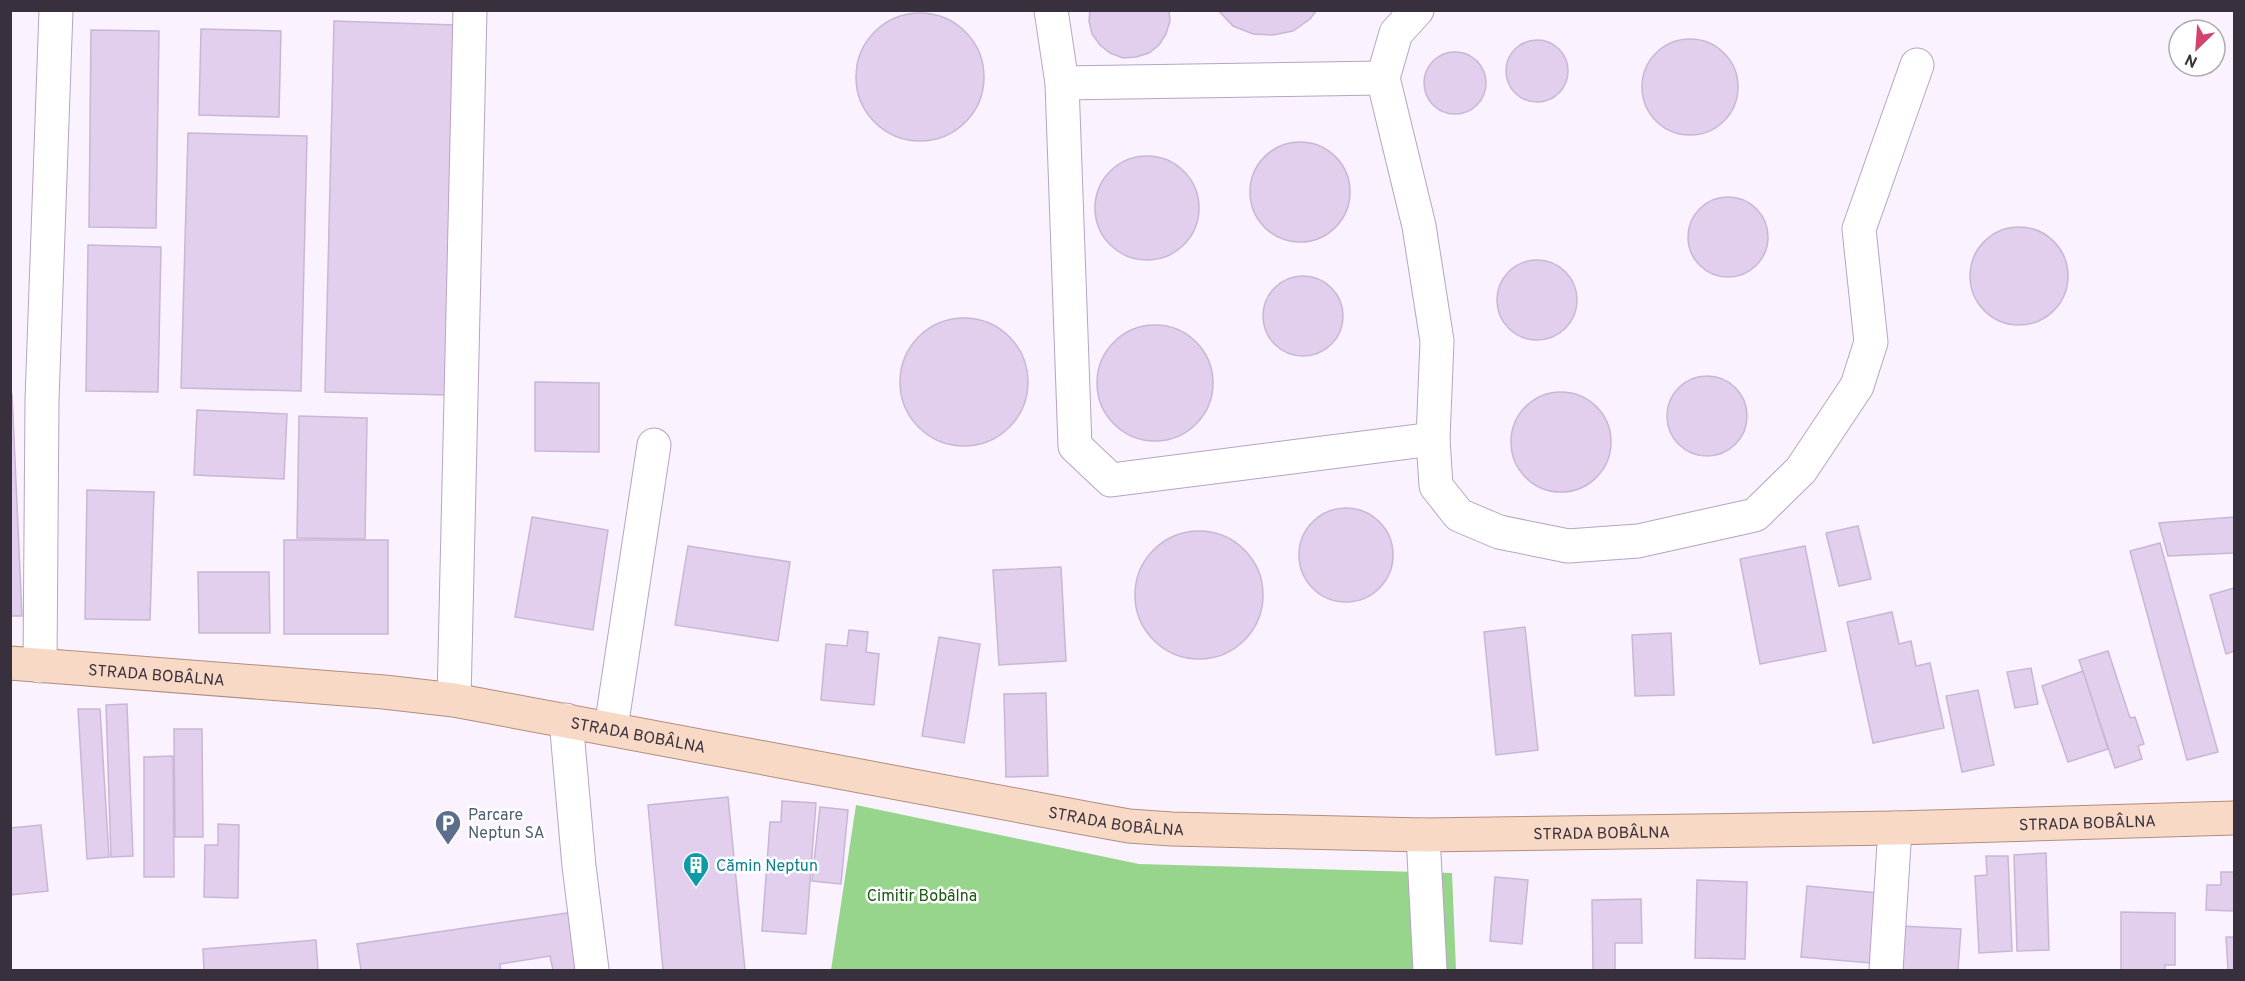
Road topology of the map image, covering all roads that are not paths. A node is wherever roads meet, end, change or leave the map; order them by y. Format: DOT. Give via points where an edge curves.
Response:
graph roads {
  1 [pos="56,10"];
  2 [pos="470,10"];
  3 [pos="1051,10"];
  4 [pos="1413,13"];
  5 [pos="1917,65"];
  6 [pos="1383,78"];
  7 [pos="1062,83"];
  8 [pos="1433,439"];
  9 [pos="654,445"];
  10 [pos="25,664"];
  11 [pos="454,700"];
  12 [pos="566,720"];
  13 [pos="611,728"];
  14 [pos="2235,818"];
  15 [pos="1895,828"];
  16 [pos="1423,835"];
  17 [pos="592,970"];
  18 [pos="1431,970"];
  19 [pos="1886,970"];
  1 -- 10 [label="street" via="42,400"];
  2 -- 11 [label="street"];
  3 -- 7 [label="street"];
  4 -- 6 [label="street" via="1396,33"];
  5 -- 8 [label="street" via="1859,229 1871,342 1857,386 1801,470 1755,515 1638,541 1568,546 1499,532 1459,515 1436,486"];
  6 -- 7 [label="street"];
  6 -- 8 [label="street" via="1419,226 1437,341"];
  7 -- 8 [label="street" via="1075,446 1111,480"];
  9 -- 13 [label="street"];
  10 -- 11 [label="main road, STRADA BOBÂLNA"];
  11 -- 12 [label="main road, STRADA BOBÂLNA"];
  12 -- 13 [label="main road, STRADA BOBÂLNA"];
  12 -- 17 [label="street"];
  13 -- 16 [label="main road, STRADA BOBÂLNA" via="1129,826"];
  14 -- 15 [label="main road, STRADA BOBÂLNA"];
  15 -- 16 [label="main road, STRADA BOBÂLNA"];
  15 -- 19 [label="street"];
  16 -- 18 [label="street"];
}
